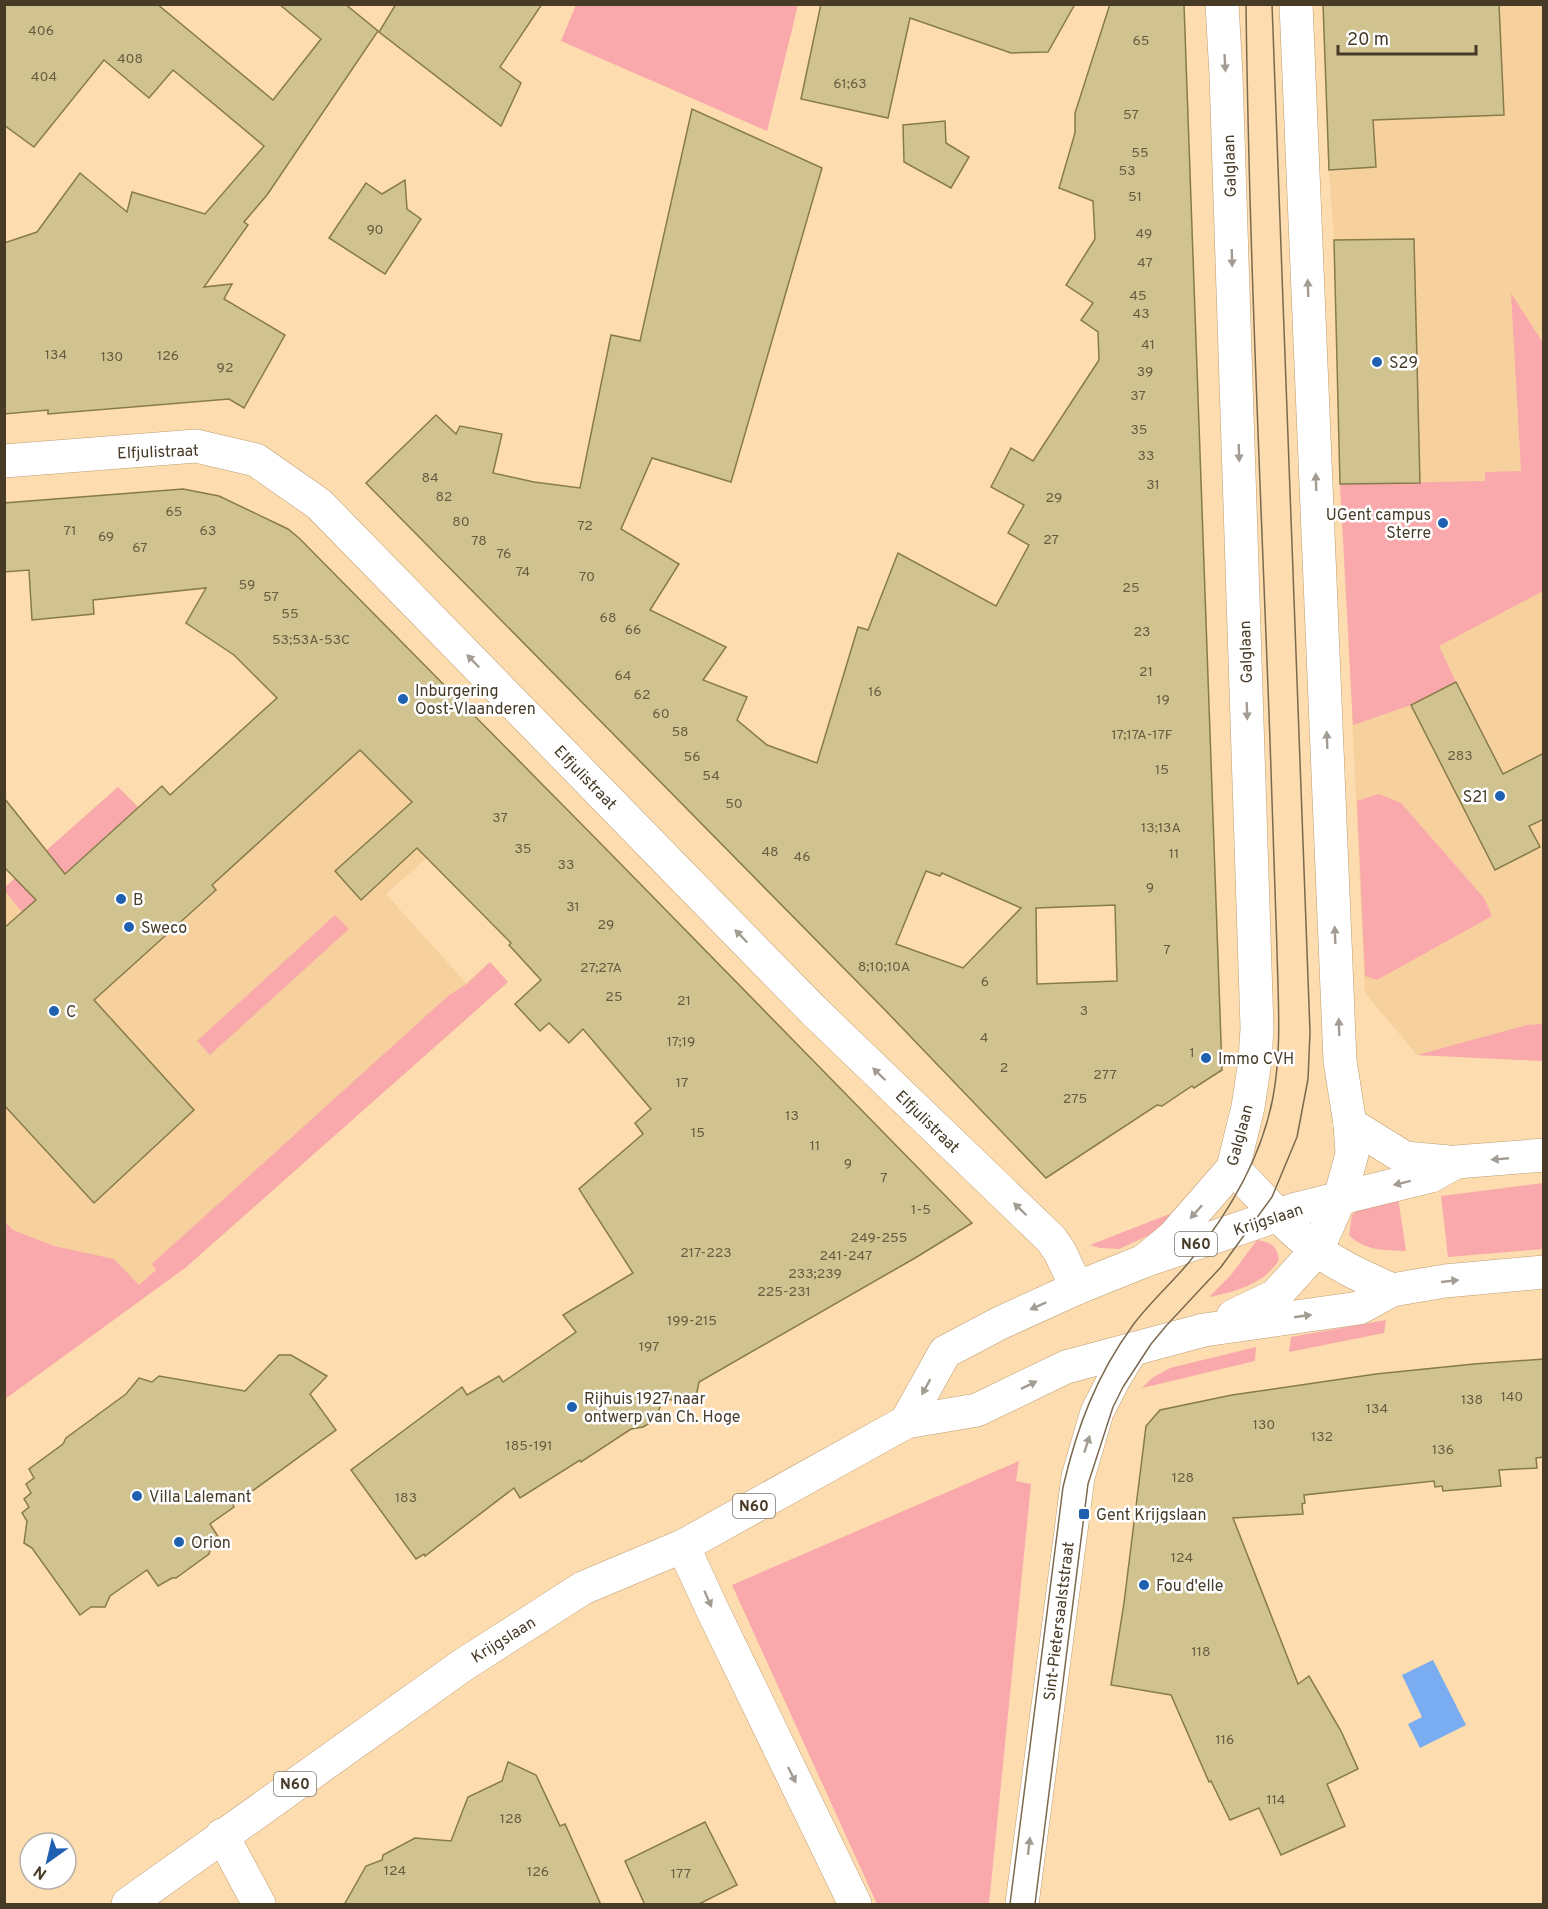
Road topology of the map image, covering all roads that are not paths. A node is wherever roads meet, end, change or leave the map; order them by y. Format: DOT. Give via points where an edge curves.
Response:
graph roads {
  1 [pos="1222,4"];
  2 [pos="1296,4"];
  3 [pos="4,460"];
  4 [pos="1350,1124"];
  5 [pos="1544,1155"];
  6 [pos="1456,1162"];
  7 [pos="1233,1168"];
  8 [pos="1340,1198"];
  9 [pos="1278,1215"];
  10 [pos="1317,1250"];
  11 [pos="1144,1261"];
  12 [pos="1544,1272"];
  13 [pos="1077,1288"];
  14 [pos="1392,1290"];
  15 [pos="1204,1330"];
  16 [pos="1132,1349"];
  17 [pos="906,1422"];
  18 [pos="683,1546"];
  19 [pos="222,1835"];
  20 [pos="128,1905"];
  21 [pos="259,1905"];
  22 [pos="855,1905"];
  23 [pos="1022,1905"];
  1 -- 7 [label="street, Galglaan, one-way" via="1257,998 1255,1061"];
  4 -- 2 [label="street, one-way" via="1340,1061"];
  13 -- 3 [label="street, Elfjulistraat, one-way" via="1050,1239 813,1010 319,504 256,460 195,446"];
  4 -- 6 [label="street" via="1405,1158"];
  4 -- 8 [label="street" via="1352,1154"];
  5 -- 6 [label="street, Krijgslaan / N60, one-way"];
  6 -- 8 [label="street, Krijgslaan / N60, one-way" via="1431,1176"];
  7 -- 9 [label="street"];
  7 -- 11 [label="street, Galglaan, one-way" via="1173,1237"];
  8 -- 9 [label="street, Krijgslaan / N60"];
  8 -- 10 [label="street"];
  9 -- 10 [label="street"];
  9 -- 11 [label="street, Krijgslaan / N60"];
  10 -- 14 [label="street"];
  10 -- 15 [label="street" via="1275,1296"];
  11 -- 13 [label="street, Krijgslaan / N60"];
  14 -- 12 [label="street, Krijgslaan / N60, one-way"];
  13 -- 17 [label="street, Krijgslaan / N60, one-way" via="945,1352"];
  15 -- 14 [label="street, Krijgslaan / N60, one-way" via="1359,1308"];
  15 -- 16 [label="street, Krijgslaan / N60"];
  17 -- 16 [label="street, Krijgslaan / N60, one-way" via="976,1410 1066,1367"];
  23 -- 16 [label="street, Sint-Pietersaalststraat, one-way" via="1078,1477 1097,1412"];
  17 -- 18 [label="street, Krijgslaan / N60"];
  18 -- 19 [label="street, Krijgslaan / N60" via="583,1588 562,1601 462,1665"];
  18 -- 22 [label="street, one-way"];
  19 -- 20 [label="street, Krijgslaan / N60"];
  19 -- 21 [label="street"];
}
